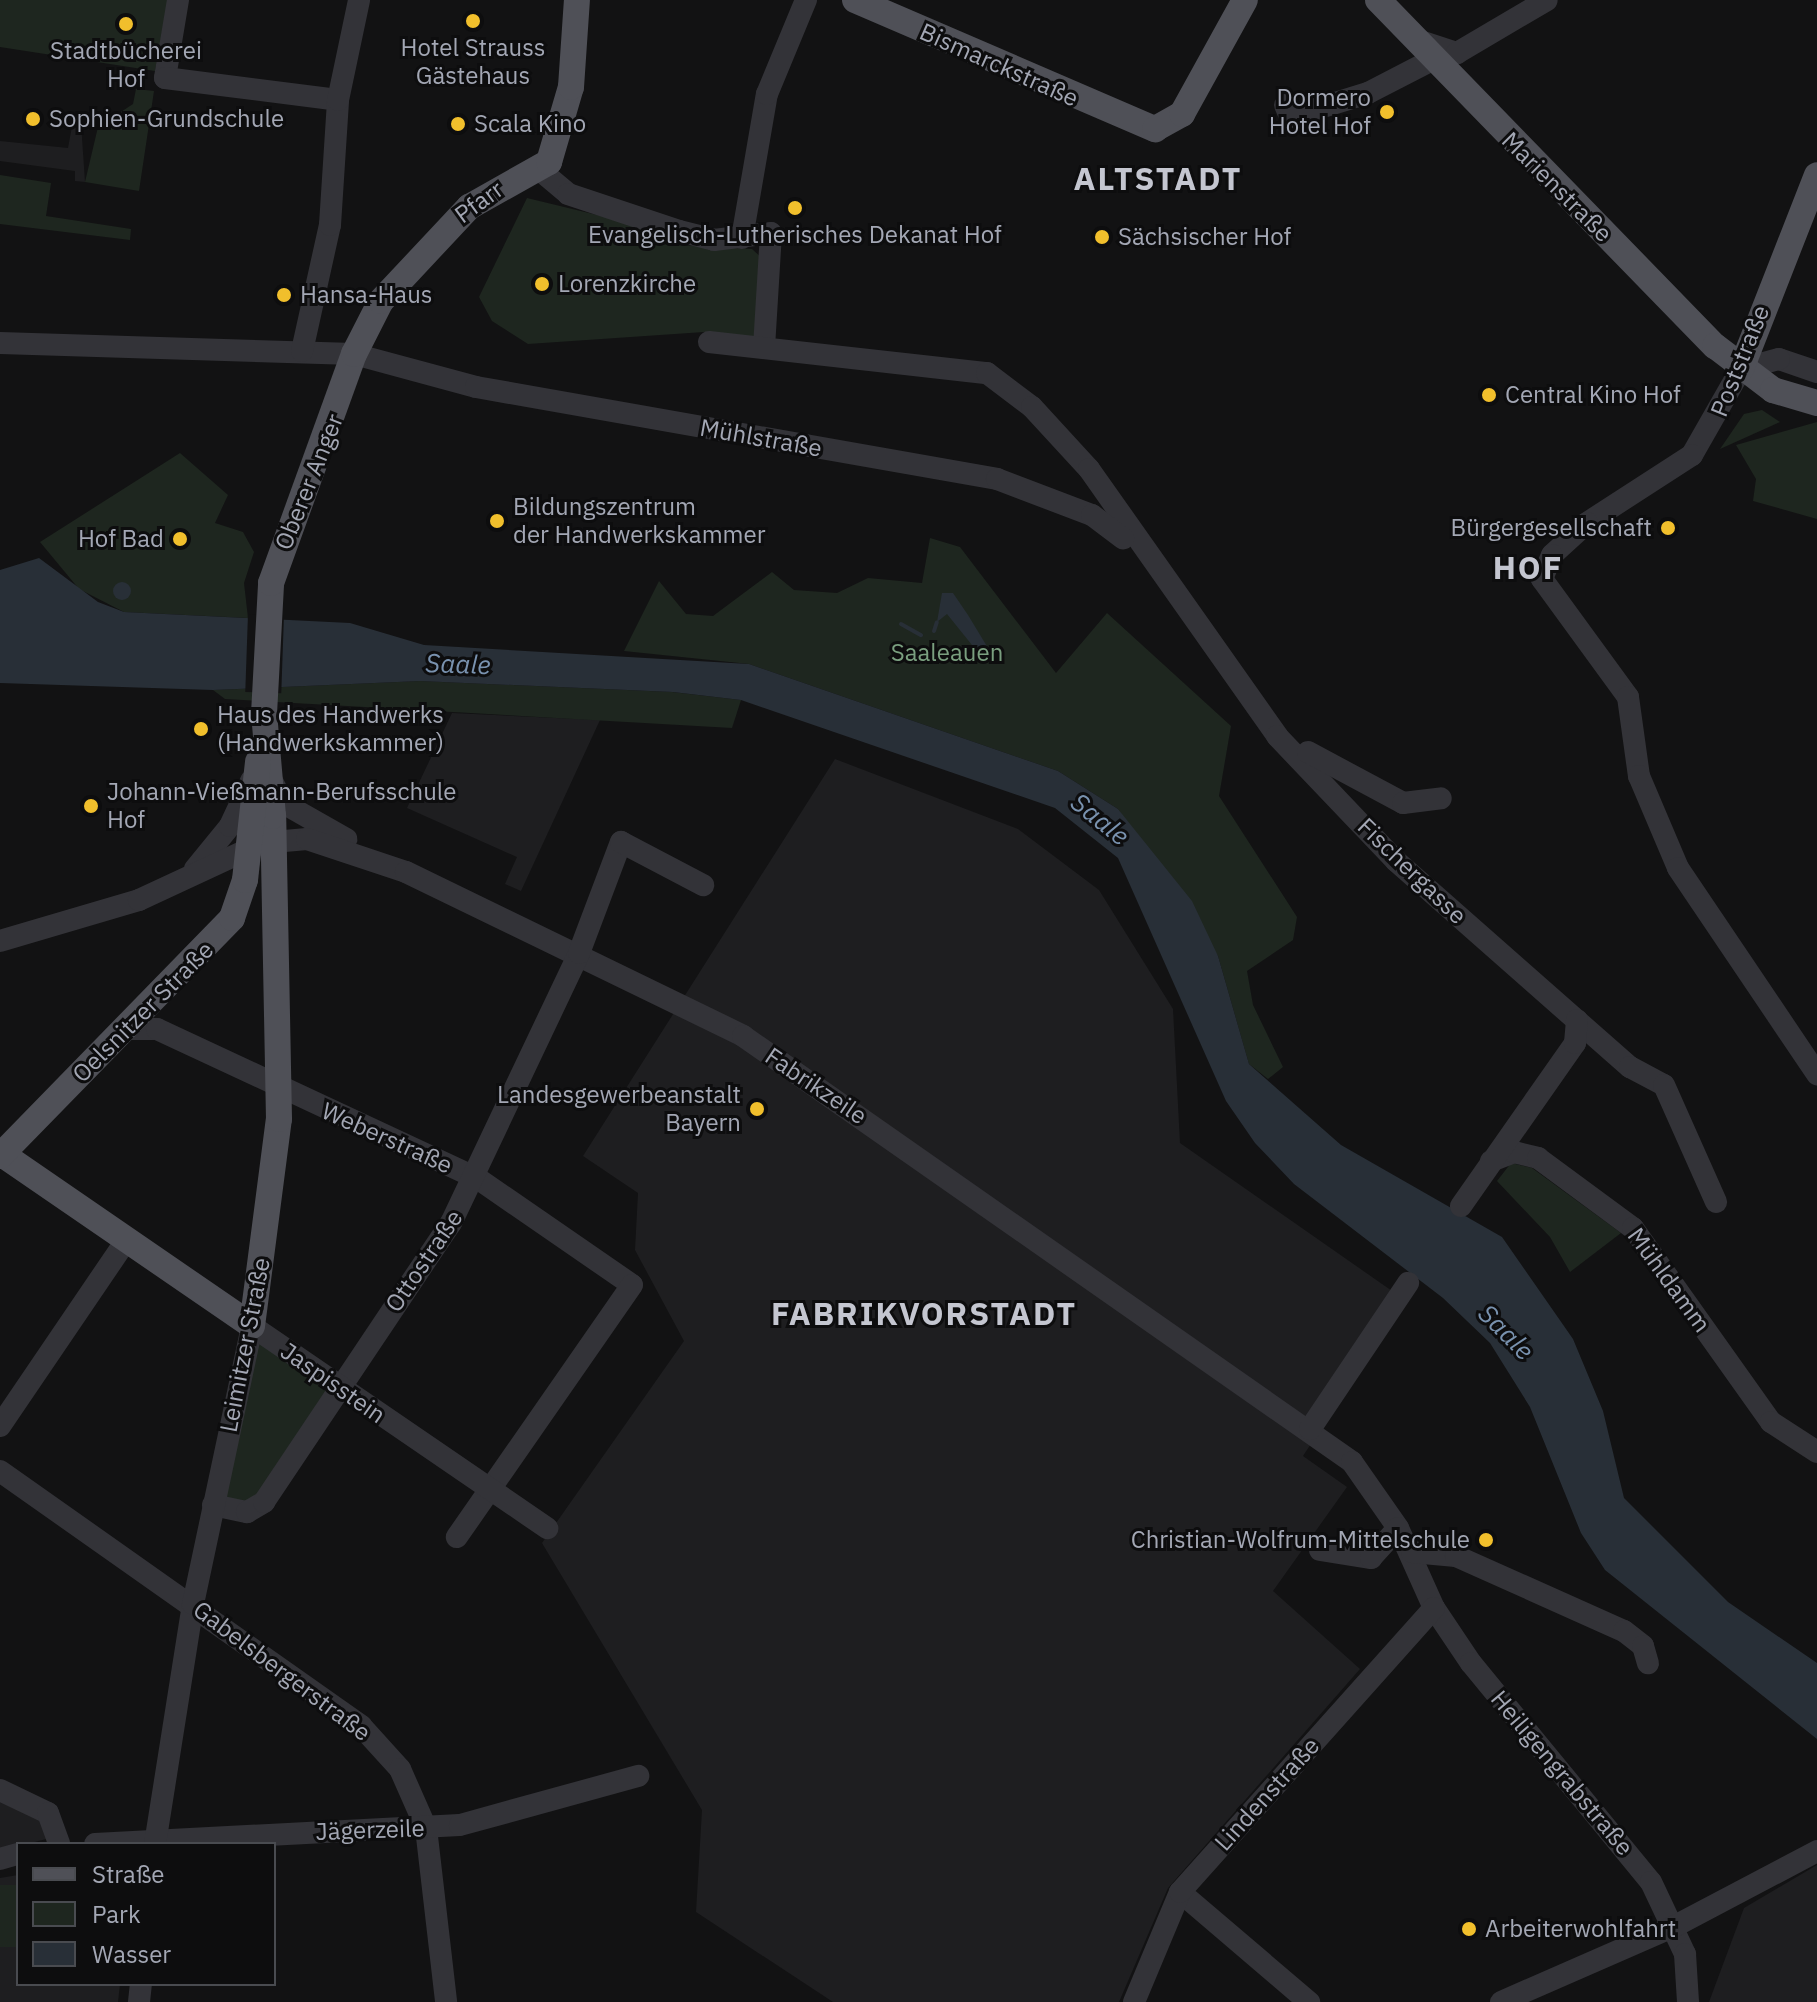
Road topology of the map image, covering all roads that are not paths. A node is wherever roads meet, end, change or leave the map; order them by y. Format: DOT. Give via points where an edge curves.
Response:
graph roads {
  1 [pos="178,0"];
  2 [pos="359,0"];
  3 [pos="577,0"];
  4 [pos="806,0"];
  5 [pos="855,0"];
  6 [pos="1245,0"];
  7 [pos="1378,0"];
  8 [pos="1547,0"];
  9 [pos="1492,36"];
  10 [pos="1434,56"];
  11 [pos="1470,91"];
  12 [pos="338,100"];
  13 [pos="1285,105"];
  14 [pos="541,171"];
  15 [pos="1815,187"];
  16 [pos="742,238"];
  17 [pos="709,342"];
  18 [pos="0,343"];
  19 [pos="764,348"];
  20 [pos="302,351"];
  21 [pos="354,354"];
  22 [pos="1741,369"];
  23 [pos="1817,372"];
  24 [pos="1817,403"];
  25 [pos="1152,560"];
  26 [pos="1256,713"];
  27 [pos="264,768"];
  28 [pos="1441,798"];
  29 [pos="261,844"];
  30 [pos="406,872"];
  31 [pos="703,885"];
  32 [pos="168,888"];
  33 [pos="0,941"];
  34 [pos="579,953"];
  35 [pos="1577,1020"];
  36 [pos="127,1029"];
  37 [pos="1817,1074"];
  38 [pos="278,1090"];
  39 [pos="1,1154"];
  40 [pos="1491,1161"];
  41 [pos="477,1178"];
  42 [pos="1716,1202"];
  43 [pos="1461,1206"];
  44 [pos="127,1239"];
  45 [pos="1408,1283"];
  46 [pos="252,1326"];
  47 [pos="338,1388"];
  48 [pos="0,1426"];
  49 [pos="1310,1429"];
  50 [pos="1817,1452"];
  51 [pos="0,1471"];
  52 [pos="490,1489"];
  53 [pos="213,1505"];
  54 [pos="547,1528"];
  55 [pos="1398,1528"];
  56 [pos="457,1537"];
  57 [pos="1320,1550"];
  58 [pos="1412,1552"];
  59 [pos="193,1604"];
  60 [pos="1434,1608"];
  61 [pos="1648,1663"];
  62 [pos="638,1776"];
  63 [pos="0,1790"];
  64 [pos="426,1828"];
  65 [pos="58,1842"];
  66 [pos="155,1842"];
  67 [pos="1817,1851"];
  68 [pos="1180,1892"];
  69 [pos="1675,1926"];
  70 [pos="446,2002"];
  71 [pos="1134,2002"];
  72 [pos="1309,2002"];
  73 [pos="1501,2002"];
  74 [pos="1688,2002"];
  1 -- 12 [label="street" via="165,78"];
  2 -- 12 [label="street"];
  3 -- 14 [label="main road" via="569,101"];
  4 -- 16 [label="street" via="767,94"];
  5 -- 6 [label="main road, Bismarckstraße" via="1100,110 1161,128 1182,114"];
  7 -- 10 [label="main road, Marienstraße"];
  8 -- 9 [label="street"];
  9 -- 10 [label="street" via="1457,53"];
  9 -- 11 [label="street"];
  10 -- 11 [label="main road, Marienstraße"];
  10 -- 13 [label="street" via="1368,93 1290,117"];
  11 -- 22 [label="main road, Marienstraße"];
  12 -- 20 [label="street" via="330,225"];
  14 -- 16 [label="street" via="568,194 714,240"];
  14 -- 21 [label="main road, Pfarr" via="496,186 433,239 381,301"];
  15 -- 22 [label="main road, Poststraße"];
  16 -- 19 [label="street" via="771,233"];
  17 -- 19 [label="street"];
  18 -- 20 [label="street, Mühlstraße"];
  19 -- 25 [label="street, Fischergasse" via="987,373 1089,469"];
  20 -- 21 [label="street, Mühlstraße"];
  21 -- 25 [label="street, Mühlstraße" via="476,387 997,479 1092,515"];
  21 -- 27 [label="main road, Oberer Anger" via="266,610"];
  22 -- 23 [label="street" via="1779,359"];
  22 -- 24 [label="main road, Marienstraße" via="1780,394"];
  22 -- 37 [label="street, Poststraße" via="1692,455 1587,523 1552,555 1544,591 1617,679 1633,712 1645,795 1678,868"];
  25 -- 26 [label="street, Fischergasse"];
  26 -- 28 [label="street, Fischergasse" via="1319,759 1395,800 1420,806"];
  26 -- 35 [label="street, Fischergasse" via="1396,861"];
  27 -- 29 [label="main road, Oberer Anger"];
  27 -- 30 [label="street" via="288,807"];
  27 -- 32 [label="street" via="219,843"];
  29 -- 30 [label="street, Fabrikzeile" via="323,842"];
  29 -- 32 [label="street"];
  29 -- 36 [label="main road, Oelsnitzer Straße" via="224,930"];
  29 -- 38 [label="main road, Leimitzer Straße"];
  30 -- 34 [label="street, Fabrikzeile"];
  31 -- 34 [label="street, Ottostraße" via="621,842"];
  32 -- 33 [label="street"];
  34 -- 41 [label="street, Ottostraße"];
  34 -- 49 [label="street, Fabrikzeile" via="743,1036"];
  35 -- 40 [label="street" via="1575,1043"];
  35 -- 42 [label="street, Fischergasse" via="1676,1101"];
  36 -- 38 [label="street, Weberstraße" via="157,1029"];
  36 -- 39 [label="main road, Oelsnitzer Straße"];
  38 -- 41 [label="street, Weberstraße"];
  38 -- 46 [label="main road, Leimitzer Straße"];
  39 -- 44 [label="main road, Jaspisstein"];
  40 -- 43 [label="street"];
  40 -- 50 [label="street, Mühldamm" via="1530,1155 1624,1219 1771,1422"];
  41 -- 47 [label="street, Ottostraße"];
  41 -- 52 [label="street, Weberstraße" via="632,1285"];
  44 -- 46 [label="main road, Jaspisstein"];
  44 -- 48 [label="street"];
  45 -- 49 [label="street"];
  46 -- 47 [label="street, Jaspisstein"];
  46 -- 53 [label="street, Leimitzer Straße"];
  47 -- 52 [label="street, Jaspisstein"];
  47 -- 53 [label="street, Ottostraße" via="264,1502 247,1512"];
  49 -- 55 [label="street, Heiligengrabstraße" via="1352,1462"];
  51 -- 59 [label="street, Gabelsbergerstraße"];
  52 -- 54 [label="street, Jaspisstein"];
  52 -- 56 [label="street"];
  53 -- 59 [label="street, Leimitzer Straße"];
  55 -- 57 [label="street" via="1371,1558"];
  55 -- 58 [label="street, Heiligengrabstraße"];
  58 -- 60 [label="street, Heiligengrabstraße"];
  58 -- 61 [label="street" via="1456,1556 1624,1631 1643,1646"];
  59 -- 64 [label="street, Gabelsbergerstraße" via="361,1726 400,1769"];
  59 -- 66 [label="street, Leimitzer Straße"];
  60 -- 68 [label="street, Lindenstraße"];
  60 -- 69 [label="street, Heiligengrabstraße" via="1558,1774 1619,1837"];
  62 -- 64 [label="street, Jägerzeile"];
  63 -- 65 [label="street" via="48,1813"];
  64 -- 66 [label="street, Jägerzeile"];
  64 -- 70 [label="street, Gabelsbergerstraße"];
  67 -- 69 [label="street"];
  68 -- 71 [label="street, Lindenstraße"];
  68 -- 72 [label="street"];
  69 -- 73 [label="street"];
  69 -- 74 [label="street, Heiligengrabstraße" via="1688,1965"];
}
